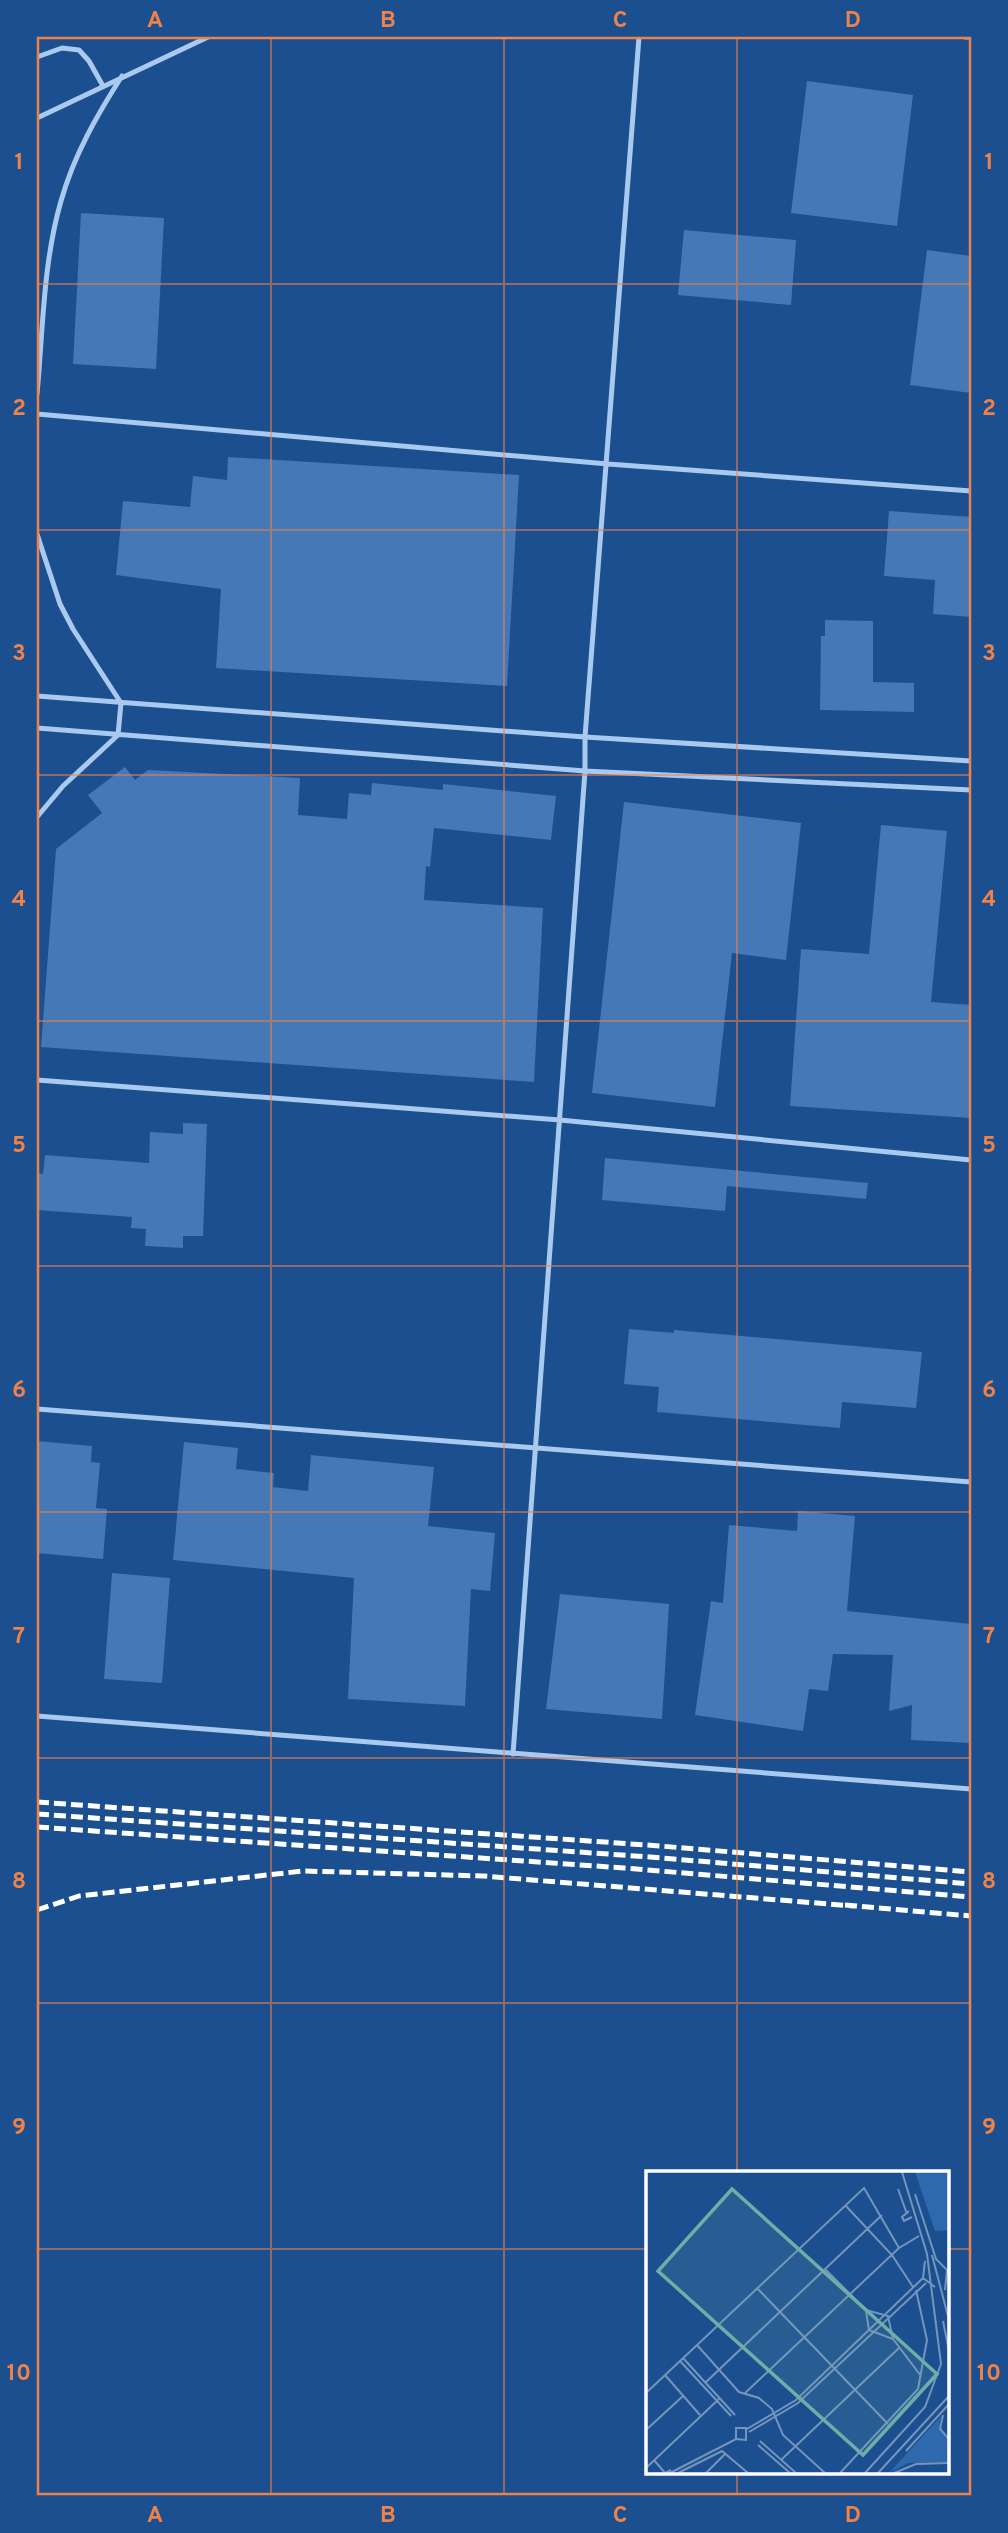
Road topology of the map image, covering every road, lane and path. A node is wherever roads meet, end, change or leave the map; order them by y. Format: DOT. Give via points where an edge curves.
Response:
graph roads {
  1 [pos="208,37"];
  2 [pos="639,37"];
  3 [pos="965,37"];
  4 [pos="971,37"];
  5 [pos="37,57"];
  6 [pos="122,76"];
  7 [pos="103,86"];
  8 [pos="37,118"];
  9 [pos="37,394"];
  10 [pos="37,414"];
  11 [pos="608,464"];
  12 [pos="971,491"];
  13 [pos="37,534"];
  14 [pos="37,696"];
  15 [pos="121,704"];
  16 [pos="37,728"];
  17 [pos="118,735"];
  18 [pos="585,737"];
  19 [pos="971,761"];
  20 [pos="585,771"];
  21 [pos="971,790"];
  22 [pos="37,817"];
  23 [pos="37,1080"];
  24 [pos="560,1120"];
  25 [pos="971,1160"];
  26 [pos="37,1409"];
  27 [pos="536,1448"];
  28 [pos="971,1482"];
  29 [pos="37,1716"];
  30 [pos="513,1754"];
  31 [pos="971,1788"];
  1 -- 6 [label="lane"];
  2 -- 11 [label="lane"];
  3 -- 4 [label="lane"];
  5 -- 7 [label="lane" via="62,48 79,50"];
  6 -- 7 [label="lane"];
  6 -- 9 [label="lane" via="86,136 61,201 50,247"];
  7 -- 8 [label="lane"];
  10 -- 11 [label="lane"];
  11 -- 12 [label="lane"];
  11 -- 18 [label="lane"];
  13 -- 15 [label="lane" via="60,604"];
  14 -- 15 [label="lane"];
  15 -- 17 [label="lane"];
  15 -- 18 [label="lane"];
  16 -- 17 [label="lane"];
  17 -- 20 [label="lane"];
  17 -- 22 [label="lane"];
  18 -- 19 [label="lane"];
  18 -- 20 [label="lane"];
  20 -- 21 [label="lane"];
  20 -- 24 [label="lane"];
  23 -- 24 [label="lane"];
  24 -- 25 [label="lane"];
  24 -- 27 [label="lane"];
  26 -- 27 [label="lane"];
  27 -- 28 [label="lane"];
  27 -- 30 [label="lane"];
  29 -- 30 [label="lane"];
  30 -- 31 [label="lane"];
}
